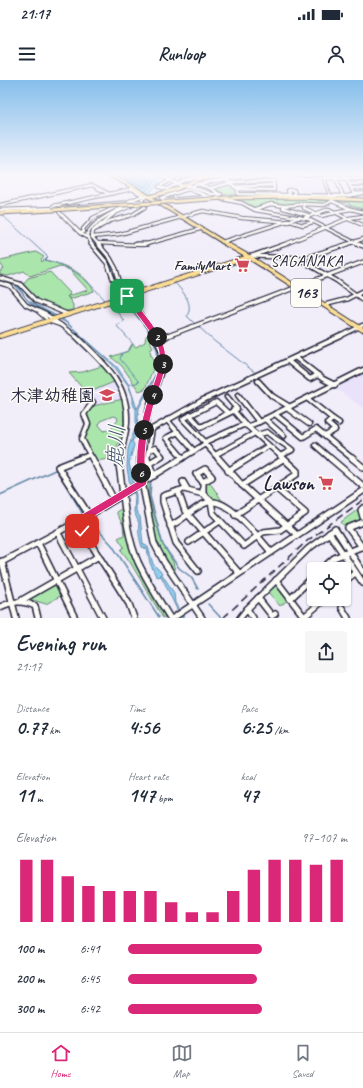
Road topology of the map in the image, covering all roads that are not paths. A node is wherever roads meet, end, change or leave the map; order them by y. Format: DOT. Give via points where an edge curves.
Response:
graph roads {
  1 [pos="27,199"];
  2 [pos="85,199"];
  3 [pos="136,199"];
  4 [pos="140,199"];
  5 [pos="145,199"];
  6 [pos="152,199"];
  7 [pos="164,199"];
  8 [pos="195,199"];
  9 [pos="222,199"];
  10 [pos="224,199"];
  11 [pos="345,199"];
  12 [pos="363,200"];
  13 [pos="168,201"];
  14 [pos="127,202"];
  15 [pos="133,203"];
  16 [pos="143,203"];
  17 [pos="160,203"];
  18 [pos="304,204"];
  19 [pos="0,205"];
  20 [pos="117,205"];
  21 [pos="317,205"];
  22 [pos="321,205"];
  23 [pos="125,206"];
  24 [pos="288,206"];
  25 [pos="44,208"];
  26 [pos="284,208"];
  27 [pos="255,209"];
  28 [pos="329,209"];
  29 [pos="351,209"];
  30 [pos="58,210"];
  31 [pos="322,210"];
  32 [pos="0,212"];
  33 [pos="275,212"];
  34 [pos="335,212"];
  35 [pos="363,212"];
  36 [pos="314,213"];
  37 [pos="308,216"];
  38 [pos="363,216"];
  39 [pos="183,217"];
  40 [pos="303,217"];
  41 [pos="348,219"];
  42 [pos="105,220"];
  43 [pos="290,222"];
  44 [pos="313,222"];
  45 [pos="363,225"];
  46 [pos="328,228"];
  47 [pos="200,229"];
  48 [pos="80,233"];
  49 [pos="87,237"];
  50 [pos="93,237"];
  51 [pos="363,239"];
  52 [pos="96,242"];
  53 [pos="222,242"];
  54 [pos="355,242"];
  55 [pos="91,243"];
  56 [pos="363,246"];
  57 [pos="250,257"];
  58 [pos="299,259"];
  59 [pos="363,262"];
  60 [pos="328,276"];
  61 [pos="0,278"];
  62 [pos="0,283"];
  63 [pos="297,287"];
  64 [pos="363,292"];
  65 [pos="125,295"];
  66 [pos="355,295"];
  67 [pos="363,300"];
  68 [pos="324,305"];
  69 [pos="40,312"];
  70 [pos="64,315"];
  71 [pos="46,318"];
  72 [pos="53,320"];
  73 [pos="362,327"];
  74 [pos="0,336"];
  75 [pos="160,345"];
  76 [pos="296,358"];
  77 [pos="289,362"];
  78 [pos="363,370"];
  79 [pos="318,375"];
  80 [pos="258,381"];
  81 [pos="335,385"];
  82 [pos="84,392"];
  83 [pos="238,395"];
  84 [pos="227,398"];
  85 [pos="308,399"];
  86 [pos="289,408"];
  87 [pos="233,410"];
  88 [pos="228,413"];
  89 [pos="275,414"];
  90 [pos="190,415"];
  91 [pos="265,419"];
  92 [pos="333,419"];
  93 [pos="167,420"];
  94 [pos="259,422"];
  95 [pos="339,423"];
  96 [pos="309,424"];
  97 [pos="246,425"];
  98 [pos="178,432"];
  99 [pos="256,434"];
  100 [pos="284,436"];
  101 [pos="325,436"];
  102 [pos="205,443"];
  103 [pos="316,445"];
  104 [pos="268,446"];
  105 [pos="149,450"];
  106 [pos="194,451"];
  107 [pos="89,455"];
  108 [pos="215,455"];
  109 [pos="183,458"];
  110 [pos="282,458"];
  111 [pos="148,464"];
  112 [pos="363,467"];
  113 [pos="228,471"];
  114 [pos="154,476"];
  115 [pos="183,482"];
  116 [pos="203,482"];
  117 [pos="141,484"];
  118 [pos="242,485"];
  119 [pos="363,486"];
  120 [pos="276,488"];
  121 [pos="187,489"];
  122 [pos="178,491"];
  123 [pos="363,491"];
  124 [pos="124,493"];
  125 [pos="203,494"];
  126 [pos="114,500"];
  127 [pos="258,500"];
  128 [pos="211,501"];
  129 [pos="363,508"];
  130 [pos="189,515"];
  131 [pos="235,515"];
  132 [pos="87,516"];
  133 [pos="363,517"];
  134 [pos="220,521"];
  135 [pos="77,522"];
  136 [pos="363,522"];
  137 [pos="287,525"];
  138 [pos="170,526"];
  139 [pos="58,532"];
  140 [pos="204,532"];
  141 [pos="329,533"];
  142 [pos="297,535"];
  143 [pos="257,536"];
  144 [pos="189,542"];
  145 [pos="38,543"];
  146 [pos="363,547"];
  147 [pos="271,552"];
  148 [pos="350,552"];
  149 [pos="343,555"];
  150 [pos="99,556"];
  151 [pos="1,562"];
  152 [pos="330,562"];
  153 [pos="77,568"];
  154 [pos="198,571"];
  155 [pos="363,572"];
  156 [pos="355,573"];
  157 [pos="239,574"];
  158 [pos="351,576"];
  159 [pos="56,580"];
  160 [pos="276,580"];
  161 [pos="307,583"];
  162 [pos="363,583"];
  163 [pos="258,598"];
  164 [pos="290,599"];
  165 [pos="22,600"];
  166 [pos="13,601"];
  167 [pos="191,605"];
  168 [pos="317,606"];
  169 [pos="0,607"];
  170 [pos="342,608"];
  171 [pos="247,609"];
  172 [pos="275,614"];
  173 [pos="16,618"];
  174 [pos="38,618"];
  175 [pos="75,618"];
  176 [pos="103,618"];
  177 [pos="134,618"];
  178 [pos="172,618"];
  179 [pos="202,618"];
  180 [pos="240,618"];
  181 [pos="253,618"];
  182 [pos="304,618"];
  183 [pos="348,618"];
  1 -- 19 [label="street"];
  2 -- 25 [label="street"];
  3 -- 14 [label="street"];
  4 -- 15 [label="street"];
  5 -- 16 [label="street"];
  6 -- 17 [label="main road"];
  7 -- 13 [label="street"];
  8 -- 13 [label="street"];
  9 -- 32 [label="highway, bridge"];
  10 -- 27 [label="street"];
  11 -- 12 [label="highway"];
  13 -- 17 [label="street"];
  14 -- 15 [label="street"];
  14 -- 20 [label="street"];
  15 -- 16 [label="street"];
  15 -- 16 [label="street, bridge"];
  15 -- 23 [label="street, bridge"];
  15 -- 42 [label="street"];
  16 -- 42 [label="street" via="145,207 135,214"];
  17 -- 39 [label="main road"];
  18 -- 21 [label="street"];
  18 -- 24 [label="street"];
  18 -- 36 [label="street" via="304,208"];
  20 -- 23 [label="street"];
  20 -- 30 [label="street"];
  20 -- 48 [label="street" via="96,215 85,225 84,232"];
  21 -- 22 [label="street"];
  21 -- 31 [label="street" via="316,207"];
  22 -- 28 [label="street"];
  22 -- 29 [label="street" via="334,201"];
  23 -- 42 [label="street"];
  24 -- 26 [label="street"];
  24 -- 27 [label="street" via="271,204"];
  25 -- 30 [label="street"];
  25 -- 32 [label="street"];
  26 -- 33 [label="street" via="278,208"];
  26 -- 37 [label="street"];
  27 -- 33 [label="street"];
  28 -- 31 [label="street"];
  28 -- 34 [label="street"];
  29 -- 34 [label="street"];
  29 -- 35 [label="street"];
  30 -- 32 [label="street"];
  30 -- 48 [label="street"];
  31 -- 36 [label="street"];
  33 -- 40 [label="street"];
  34 -- 36 [label="street" via="322,216"];
  34 -- 41 [label="street"];
  36 -- 37 [label="street"];
  37 -- 40 [label="street"];
  38 -- 41 [label="street"];
  39 -- 43 [label="street" via="205,211"];
  39 -- 47 [label="main road"];
  39 -- 50 [label="street" via="120,234"];
  40 -- 43 [label="street"];
  40 -- 44 [label="street"];
  41 -- 45 [label="street"];
  41 -- 46 [label="street"];
  42 -- 49 [label="street" via="89,230"];
  42 -- 50 [label="street" via="93,231"];
  43 -- 44 [label="street" via="303,225"];
  43 -- 53 [label="street"];
  44 -- 46 [label="street"];
  46 -- 54 [label="street"];
  46 -- 57 [label="street"];
  47 -- 52 [label="street" via="141,245 134,242"];
  47 -- 53 [label="main road"];
  48 -- 49 [label="street"];
  49 -- 55 [label="street"];
  50 -- 52 [label="street"];
  51 -- 54 [label="street"];
  52 -- 55 [label="street"];
  52 -- 65 [label="street" via="116,269"];
  53 -- 57 [label="main road"];
  54 -- 56 [label="street"];
  54 -- 58 [label="street"];
  55 -- 65 [label="street" via="107,263"];
  57 -- 58 [label="street"];
  57 -- 63 [label="highway, 163"];
  57 -- 65 [label="highway"];
  58 -- 60 [label="street"];
  59 -- 60 [label="street"];
  60 -- 63 [label="street"];
  60 -- 66 [label="street"];
  61 -- 70 [label="street" via="20,284 36,301"];
  62 -- 69 [label="street" via="10,286 26,305"];
  63 -- 68 [label="highway, 163"];
  63 -- 75 [label="street" via="176,332 164,339"];
  64 -- 66 [label="street"];
  65 -- 70 [label="highway"];
  65 -- 75 [label="street" via="153,331"];
  66 -- 67 [label="street"];
  66 -- 68 [label="street"];
  68 -- 73 [label="highway, 163"];
  69 -- 71 [label="street"];
  69 -- 72 [label="street"];
  70 -- 72 [label="highway"];
  72 -- 74 [label="highway"];
  72 -- 124 [label="street" via="64,326 111,371 124,394 127,422 119,465"];
  73 -- 76 [label="street"];
  75 -- 117 [label="street" via="162,368 150,404 140,449"];
  76 -- 77 [label="street"];
  76 -- 79 [label="street"];
  77 -- 79 [label="street" via="310,378"];
  77 -- 93 [label="street" via="203,400"];
  78 -- 81 [label="street"];
  79 -- 81 [label="street"];
  80 -- 86 [label="street" via="272,396"];
  81 -- 85 [label="street"];
  82 -- 107 [label="street" via="93,402 84,414 88,424 82,436"];
  83 -- 94 [label="street"];
  84 -- 87 [label="street" via="237,409"];
  85 -- 86 [label="street"];
  85 -- 92 [label="street"];
  86 -- 89 [label="street"];
  86 -- 96 [label="street"];
  87 -- 88 [label="street"];
  87 -- 97 [label="street"];
  88 -- 90 [label="street" via="216,402"];
  88 -- 90 [label="street" via="201,427"];
  89 -- 91 [label="street"];
  89 -- 101 [label="street" via="303,437 316,429"];
  90 -- 102 [label="street" via="183,419"];
  91 -- 94 [label="street"];
  91 -- 100 [label="street"];
  92 -- 95 [label="street"];
  92 -- 101 [label="street" via="327,423 336,430"];
  93 -- 98 [label="street"];
  93 -- 105 [label="street" via="152,428"];
  94 -- 97 [label="street"];
  97 -- 99 [label="street"];
  97 -- 102 [label="street"];
  98 -- 106 [label="street"];
  98 -- 109 [label="street" via="166,438"];
  99 -- 104 [label="street"];
  99 -- 108 [label="street"];
  99 -- 110 [label="street" via="267,432 292,450"];
  101 -- 112 [label="street"];
  102 -- 106 [label="street"];
  102 -- 108 [label="street"];
  103 -- 119 [label="street"];
  104 -- 110 [label="street"];
  104 -- 113 [label="street"];
  105 -- 111 [label="street"];
  105 -- 111 [label="street" via="155,448 162,456"];
  106 -- 109 [label="street"];
  107 -- 126 [label="street"];
  107 -- 132 [label="street" via="58,467"];
  108 -- 113 [label="street"];
  109 -- 114 [label="street"];
  110 -- 118 [label="street"];
  110 -- 120 [label="street" via="297,471 297,474"];
  111 -- 114 [label="street"];
  113 -- 118 [label="street"];
  114 -- 117 [label="street"];
  115 -- 121 [label="street"];
  116 -- 125 [label="street"];
  117 -- 124 [label="street"];
  117 -- 167 [label="street" via="154,543"];
  118 -- 127 [label="street"];
  120 -- 127 [label="street"];
  120 -- 137 [label="street" via="305,513"];
  121 -- 122 [label="street"];
  121 -- 125 [label="street"];
  122 -- 130 [label="street"];
  122 -- 138 [label="street" via="163,496"];
  123 -- 142 [label="street"];
  124 -- 126 [label="street"];
  124 -- 178 [label="street" via="133,548 148,580"];
  125 -- 128 [label="street"];
  126 -- 132 [label="street"];
  127 -- 131 [label="street"];
  127 -- 137 [label="street"];
  128 -- 130 [label="street"];
  128 -- 131 [label="street" via="218,502"];
  128 -- 134 [label="street" via="211,509"];
  129 -- 133 [label="street" via="360,513"];
  130 -- 138 [label="street"];
  130 -- 140 [label="street"];
  131 -- 143 [label="street"];
  132 -- 135 [label="street"];
  134 -- 140 [label="street"];
  134 -- 143 [label="street" via="244,546"];
  135 -- 139 [label="street"];
  135 -- 150 [label="street"];
  136 -- 146 [label="street" via="348,528"];
  137 -- 142 [label="street"];
  137 -- 143 [label="street" via="280,530 263,532"];
  138 -- 154 [label="street" via="176,543"];
  139 -- 145 [label="street"];
  139 -- 153 [label="street"];
  140 -- 144 [label="street"];
  140 -- 157 [label="street"];
  141 -- 148 [label="street" via="335,529"];
  141 -- 149 [label="street"];
  141 -- 160 [label="street"];
  142 -- 147 [label="street"];
  143 -- 147 [label="street"];
  145 -- 151 [label="street"];
  145 -- 159 [label="street"];
  146 -- 148 [label="street"];
  147 -- 157 [label="street"];
  148 -- 149 [label="street"];
  148 -- 155 [label="street"];
  149 -- 152 [label="street"];
  149 -- 156 [label="street"];
  150 -- 153 [label="street"];
  150 -- 177 [label="street" via="129,604"];
  151 -- 166 [label="street"];
  153 -- 159 [label="street"];
  153 -- 176 [label="street"];
  156 -- 158 [label="street"];
  156 -- 162 [label="street"];
  157 -- 167 [label="street"];
  159 -- 165 [label="street"];
  159 -- 175 [label="street"];
  160 -- 163 [label="street"];
  160 -- 164 [label="street"];
  161 -- 164 [label="street"];
  163 -- 171 [label="street"];
  163 -- 172 [label="street" via="272,616"];
  164 -- 182 [label="street"];
  165 -- 166 [label="street"];
  165 -- 174 [label="street" via="34,606"];
  166 -- 169 [label="street"];
  166 -- 173 [label="street"];
  167 -- 178 [label="street"];
  167 -- 179 [label="street"];
  168 -- 182 [label="street"];
  170 -- 183 [label="street"];
  171 -- 180 [label="street"];
  171 -- 181 [label="street"];
}
